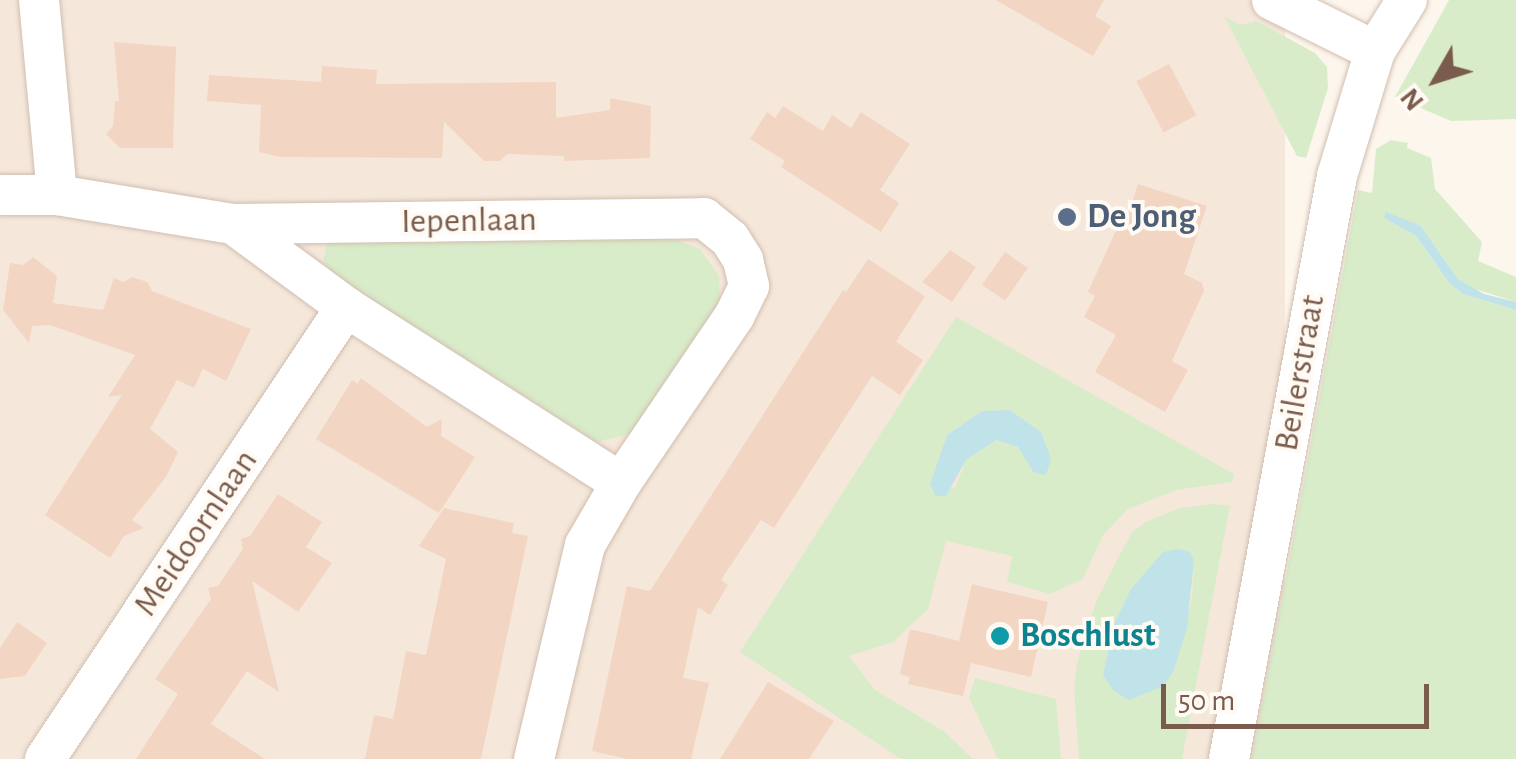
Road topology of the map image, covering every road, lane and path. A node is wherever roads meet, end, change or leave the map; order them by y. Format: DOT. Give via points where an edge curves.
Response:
graph roads {
  1 [pos="39,0"];
  2 [pos="1272,0"];
  3 [pos="1408,0"];
  4 [pos="1375,51"];
  5 [pos="0,195"];
  6 [pos="57,195"];
  7 [pos="234,224"];
  8 [pos="346,307"];
  9 [pos="622,483"];
  10 [pos="45,759"];
  11 [pos="534,759"];
  12 [pos="1229,759"];
  1 -- 6 [label="street"];
  2 -- 4 [label="street"];
  3 -- 4 [label="street, Beilerstraat"];
  4 -- 12 [label="street, Beilerstraat" via="1337,176"];
  5 -- 6 [label="street, Iepenlaan"];
  6 -- 7 [label="street, Iepenlaan"];
  7 -- 8 [label="street, Iepenlaan"];
  7 -- 9 [label="street, Iepenlaan" via="704,218 730,239 749,286"];
  8 -- 9 [label="street, Iepenlaan"];
  8 -- 10 [label="street, Meidoornlaan"];
  9 -- 11 [label="street" via="580,560"];
}
